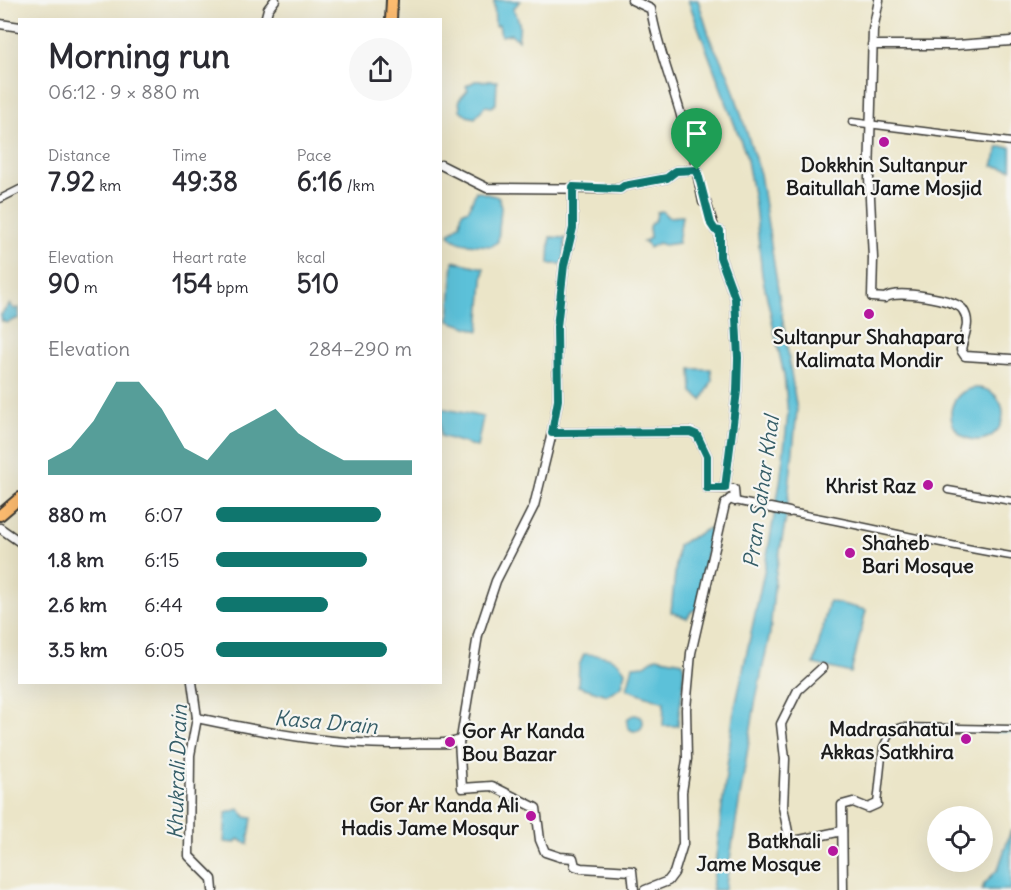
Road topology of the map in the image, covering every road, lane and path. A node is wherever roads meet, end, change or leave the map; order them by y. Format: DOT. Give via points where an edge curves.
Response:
graph roads {
  1 [pos="275,0"];
  2 [pos="392,0"];
  3 [pos="632,0"];
  4 [pos="879,0"];
  5 [pos="266,18"];
  6 [pos="391,18"];
  7 [pos="0,24"];
  8 [pos="18,27"];
  9 [pos="1011,41"];
  10 [pos="872,45"];
  11 [pos="852,122"];
  12 [pos="871,125"];
  13 [pos="1011,142"];
  14 [pos="442,166"];
  15 [pos="697,170"];
  16 [pos="573,187"];
  17 [pos="18,190"];
  18 [pos="0,199"];
  19 [pos="1011,359"];
  20 [pos="552,433"];
  21 [pos="725,488"];
  22 [pos="948,490"];
  23 [pos="18,500"];
  24 [pos="735,501"];
  25 [pos="1011,501"];
  26 [pos="770,508"];
  27 [pos="789,512"];
  28 [pos="0,514"];
  29 [pos="0,528"];
  30 [pos="18,541"];
  31 [pos="1011,556"];
  32 [pos="822,668"];
  33 [pos="192,684"];
  34 [pos="197,718"];
  35 [pos="1011,729"];
  36 [pos="459,741"];
  37 [pos="877,804"];
  38 [pos="842,831"];
  39 [pos="213,890"];
  40 [pos="634,890"];
  41 [pos="645,890"];
  42 [pos="843,890"];
  1 -- 5 [label="street"];
  2 -- 6 [label="highway"];
  3 -- 15 [label="street" via="651,9 655,36 682,119 687,123"];
  4 -- 10 [label="street"];
  7 -- 8 [label="street"];
  9 -- 10 [label="street"];
  10 -- 12 [label="street"];
  11 -- 12 [label="street"];
  12 -- 13 [label="street"];
  12 -- 19 [label="street" via="872,297 912,293 956,303 963,308 968,322 961,350 964,356"];
  14 -- 16 [label="street" via="487,188"];
  15 -- 16 [label="street" via="676,171 667,178 620,189"];
  15 -- 21 [label="street" via="711,224 720,231 720,257 735,298 737,391"];
  16 -- 20 [label="street" via="573,228 557,327 558,400"];
  17 -- 18 [label="street"];
  20 -- 21 [label="street" via="690,432 697,435 707,456 707,488"];
  20 -- 36 [label="street" via="534,506 496,581 478,635"];
  21 -- 24 [label="street" via="734,489"];
  22 -- 25 [label="street"];
  23 -- 28 [label="highway"];
  24 -- 26 [label="street"];
  24 -- 41 [label="street" via="730,499 725,504 691,653 681,853 668,881"];
  26 -- 27 [label="street"];
  27 -- 31 [label="street"];
  29 -- 30 [label="street"];
  32 -- 38 [label="street" via="798,690 782,724 783,807 790,842"];
  33 -- 34 [label="street"];
  34 -- 36 [label="street" via="356,745"];
  34 -- 39 [label="street" via="190,755 189,856 212,879"];
  35 -- 37 [label="street" via="891,730 884,747"];
  36 -- 40 [label="street" via="462,788 492,786 536,808 545,852 573,858 575,866 581,868 632,871"];
  37 -- 38 [label="street" via="868,808 853,802 842,805"];
  38 -- 42 [label="street"];
}
